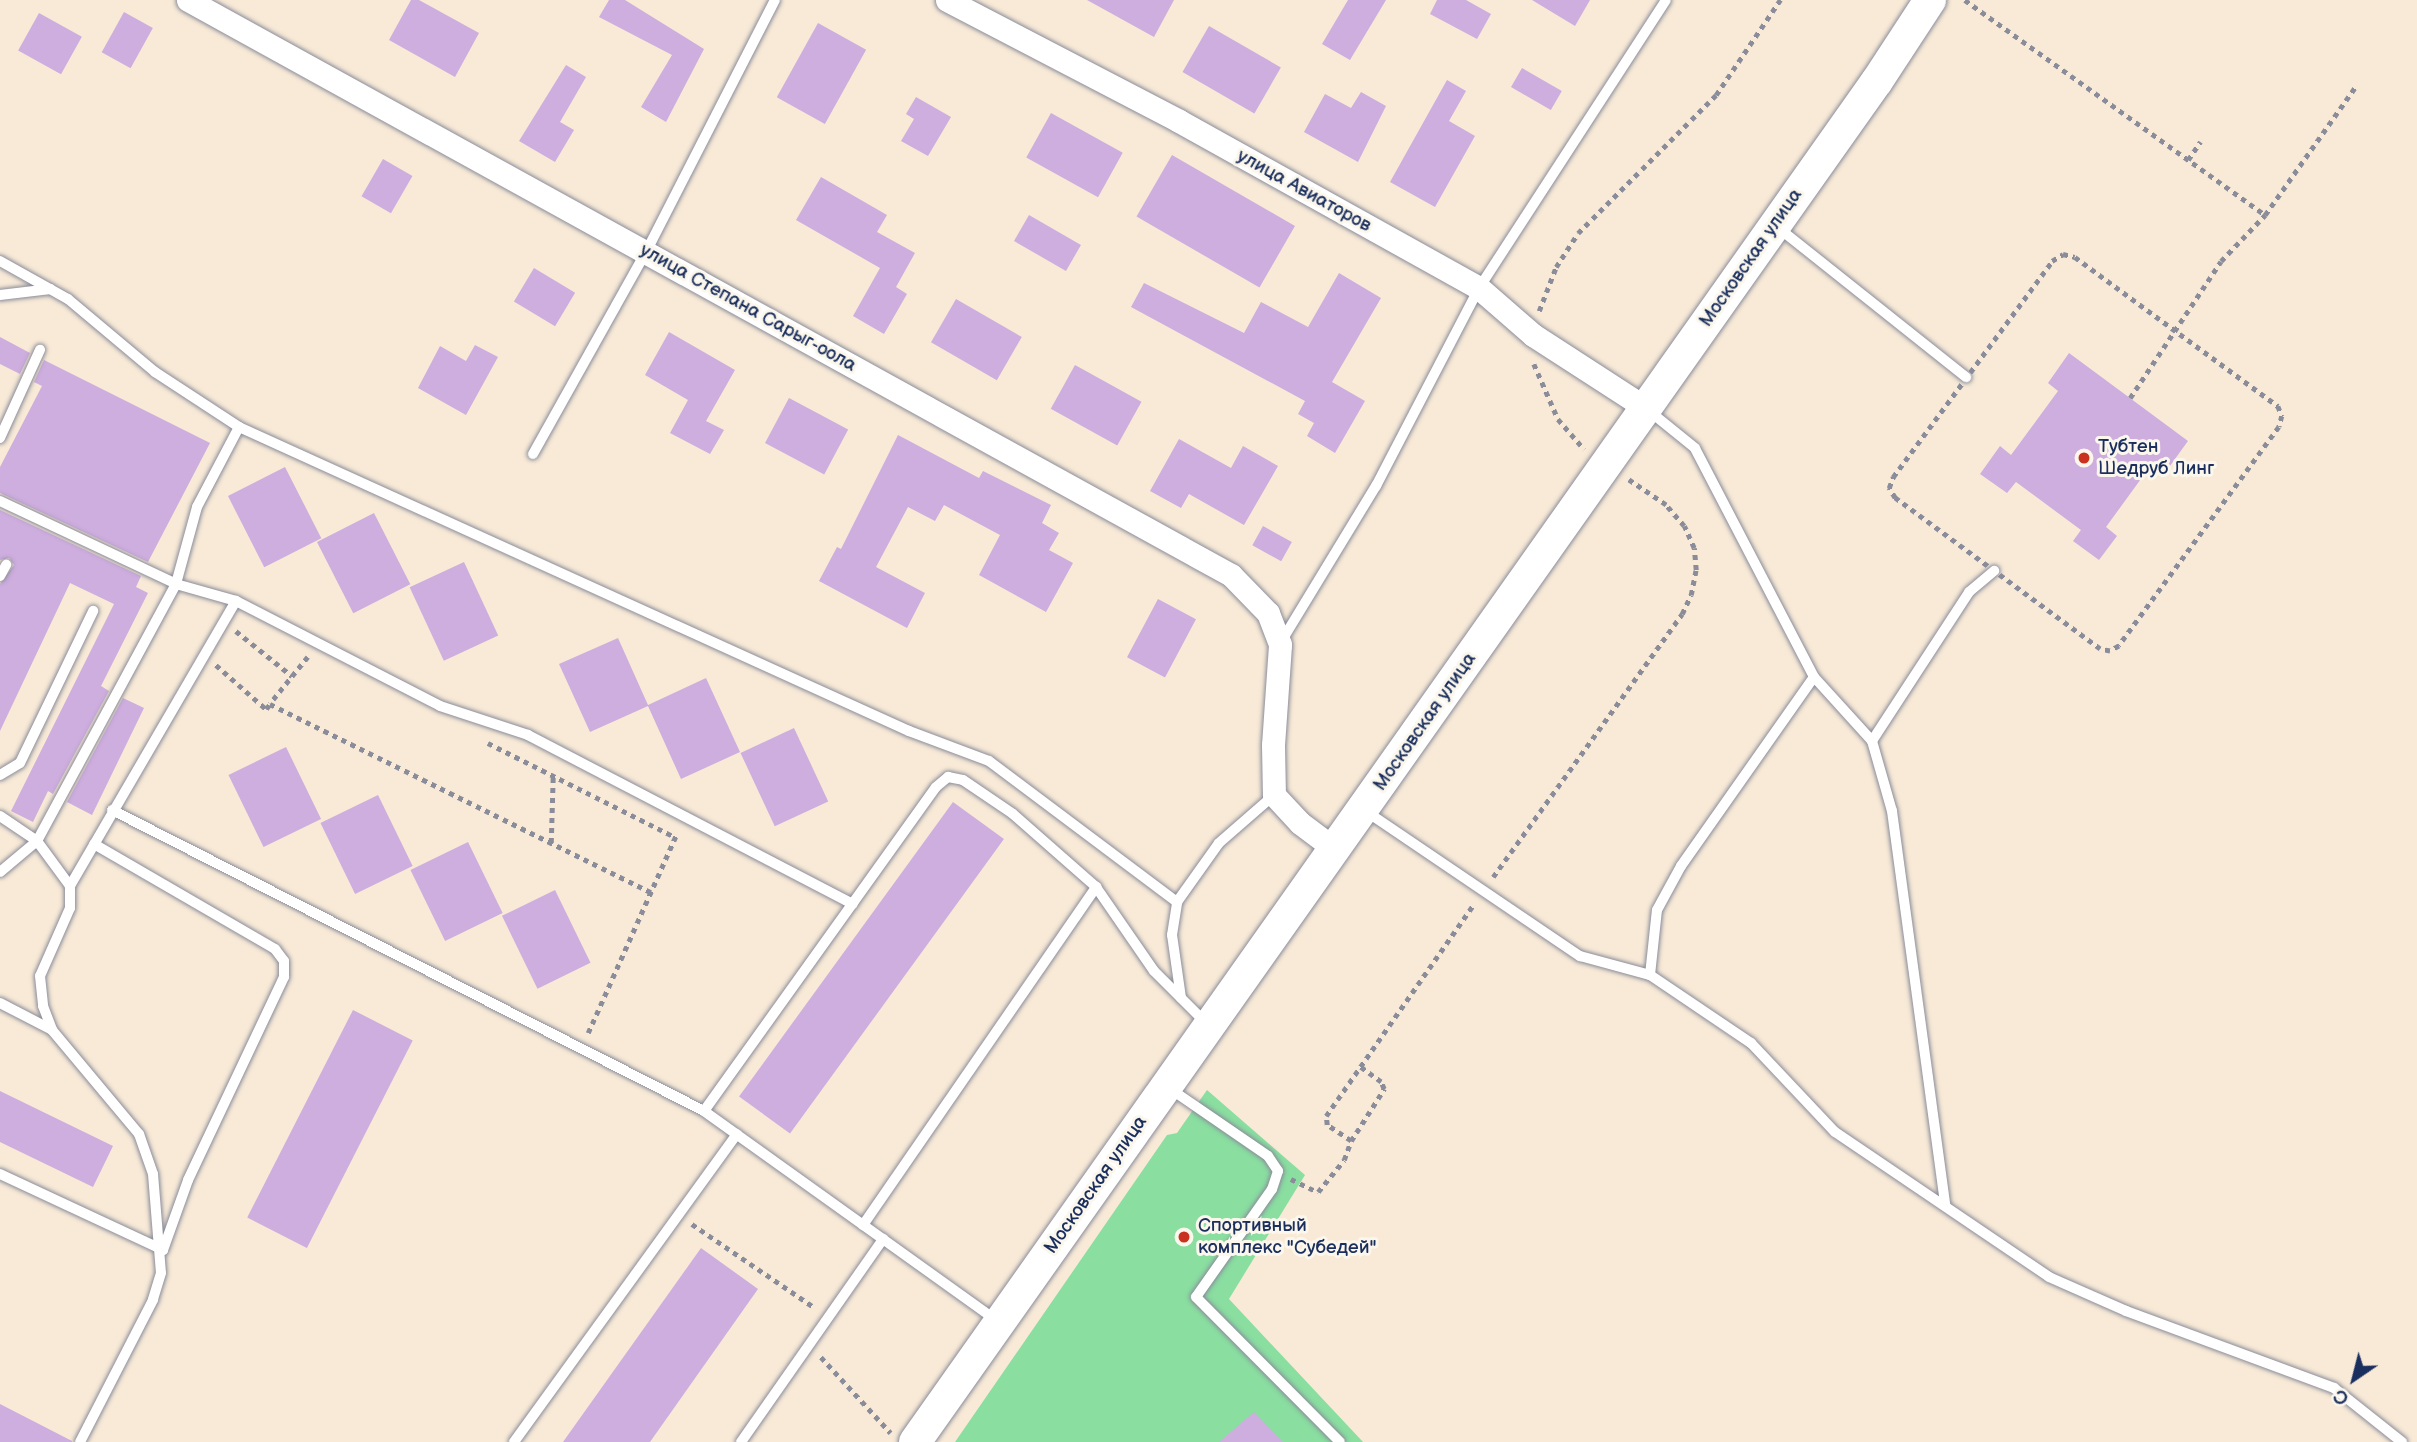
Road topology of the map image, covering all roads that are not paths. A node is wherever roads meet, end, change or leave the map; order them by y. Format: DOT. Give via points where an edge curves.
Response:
graph roads {
  1 [pos="188,0"];
  2 [pos="775,0"];
  3 [pos="947,0"];
  4 [pos="1666,0"];
  5 [pos="1930,0"];
  6 [pos="1774,225"];
  7 [pos="646,252"];
  8 [pos="0,261"];
  9 [pos="1479,288"];
  10 [pos="51,289"];
  11 [pos="0,295"];
  12 [pos="40,350"];
  13 [pos="1966,377"];
  14 [pos="1646,408"];
  15 [pos="239,428"];
  16 [pos="0,438"];
  17 [pos="533,454"];
  18 [pos="0,501"];
  19 [pos="6,565"];
  20 [pos="1994,570"];
  21 [pos="0,576"];
  22 [pos="176,584"];
  23 [pos="236,601"];
  24 [pos="93,611"];
  25 [pos="1280,645"];
  26 [pos="1814,677"];
  27 [pos="1872,741"];
  28 [pos="0,775"];
  29 [pos="1274,795"];
  30 [pos="1363,809"];
  31 [pos="112,810"];
  32 [pos="0,816"];
  33 [pos="37,841"];
  34 [pos="94,844"];
  35 [pos="1336,850"];
  36 [pos="0,872"];
  37 [pos="70,886"];
  38 [pos="1096,887"];
  39 [pos="1177,902"];
  40 [pos="853,904"];
  41 [pos="1650,975"];
  42 [pos="1181,998"];
  43 [pos="0,1003"];
  44 [pos="1209,1026"];
  45 [pos="52,1030"];
  46 [pos="1166,1086"];
  47 [pos="704,1111"];
  48 [pos="737,1134"];
  49 [pos="1,1177"];
  50 [pos="1945,1205"];
  51 [pos="863,1225"];
  52 [pos="883,1239"];
  53 [pos="163,1250"];
  54 [pos="999,1323"];
  55 [pos="903,1438"];
  56 [pos="80,1442"];
  57 [pos="514,1442"];
  58 [pos="740,1442"];
  59 [pos="1340,1442"];
  60 [pos="2402,1442"];
  1 -- 7 [label="street, улица Степана Сарыг-оола"];
  2 -- 7 [label="lane"];
  3 -- 9 [label="street, улица Авиаторов" via="1179,121"];
  4 -- 9 [label="lane"];
  5 -- 6 [label="main road, Московская улица"];
  6 -- 13 [label="lane"];
  6 -- 14 [label="main road, Московская улица"];
  7 -- 17 [label="lane"];
  7 -- 25 [label="street, улица Степана Сарыг-оола" via="1231,575 1268,613"];
  8 -- 10 [label="lane"];
  9 -- 14 [label="street, улица Авиаторов" via="1533,335"];
  9 -- 25 [label="lane" via="1376,486"];
  10 -- 11 [label="lane"];
  10 -- 15 [label="lane" via="155,372"];
  12 -- 16 [label="lane"];
  14 -- 26 [label="lane" via="1695,448"];
  14 -- 30 [label="main road, Московская улица"];
  15 -- 22 [label="lane" via="197,507"];
  15 -- 39 [label="lane" via="909,731 989,761"];
  18 -- 22 [label="lane"];
  19 -- 21 [label="lane"];
  20 -- 27 [label="lane" via="1969,592"];
  22 -- 23 [label="lane"];
  22 -- 33 [label="lane"];
  23 -- 31 [label="lane"];
  23 -- 40 [label="lane" via="440,706 554,748"];
  24 -- 28 [label="lane" via="20,763"];
  25 -- 29 [label="street"];
  26 -- 27 [label="lane"];
  26 -- 41 [label="lane" via="1681,866 1657,910"];
  27 -- 50 [label="lane" via="1892,811"];
  29 -- 35 [label="street" via="1300,823"];
  29 -- 39 [label="lane" via="1219,843"];
  30 -- 35 [label="main road, Московская улица"];
  30 -- 41 [label="lane" via="1580,956"];
  31 -- 34 [label="lane"];
  31 -- 47 [label="lane"];
  32 -- 33 [label="lane"];
  33 -- 36 [label="lane"];
  33 -- 37 [label="lane"];
  34 -- 37 [label="lane"];
  34 -- 53 [label="lane" via="275,948 284,961 284,977 188,1180"];
  35 -- 44 [label="main road, Московская улица"];
  37 -- 45 [label="lane" via="70,908 40,976"];
  38 -- 40 [label="lane" via="1013,814 963,780 948,777 936,787"];
  38 -- 42 [label="lane" via="1154,971"];
  38 -- 51 [label="lane"];
  39 -- 42 [label="lane" via="1172,935"];
  40 -- 47 [label="lane"];
  41 -- 50 [label="lane" via="1751,1044 1835,1132"];
  42 -- 44 [label="lane"];
  43 -- 45 [label="lane"];
  44 -- 46 [label="main road, Московская улица"];
  45 -- 53 [label="lane" via="139,1134 153,1174"];
  46 -- 54 [label="main road, Московская улица"];
  46 -- 59 [label="lane" via="1268,1156 1278,1171 1272,1189 1196,1297"];
  47 -- 48 [label="lane"];
  48 -- 51 [label="lane"];
  48 -- 57 [label="lane"];
  49 -- 53 [label="lane"];
  50 -- 60 [label="lane" via="2049,1277 2126,1311 2334,1388"];
  51 -- 52 [label="lane"];
  52 -- 54 [label="lane"];
  52 -- 58 [label="lane"];
  53 -- 56 [label="lane" via="153,1300"];
  54 -- 55 [label="main road, Московская улица"];
}
